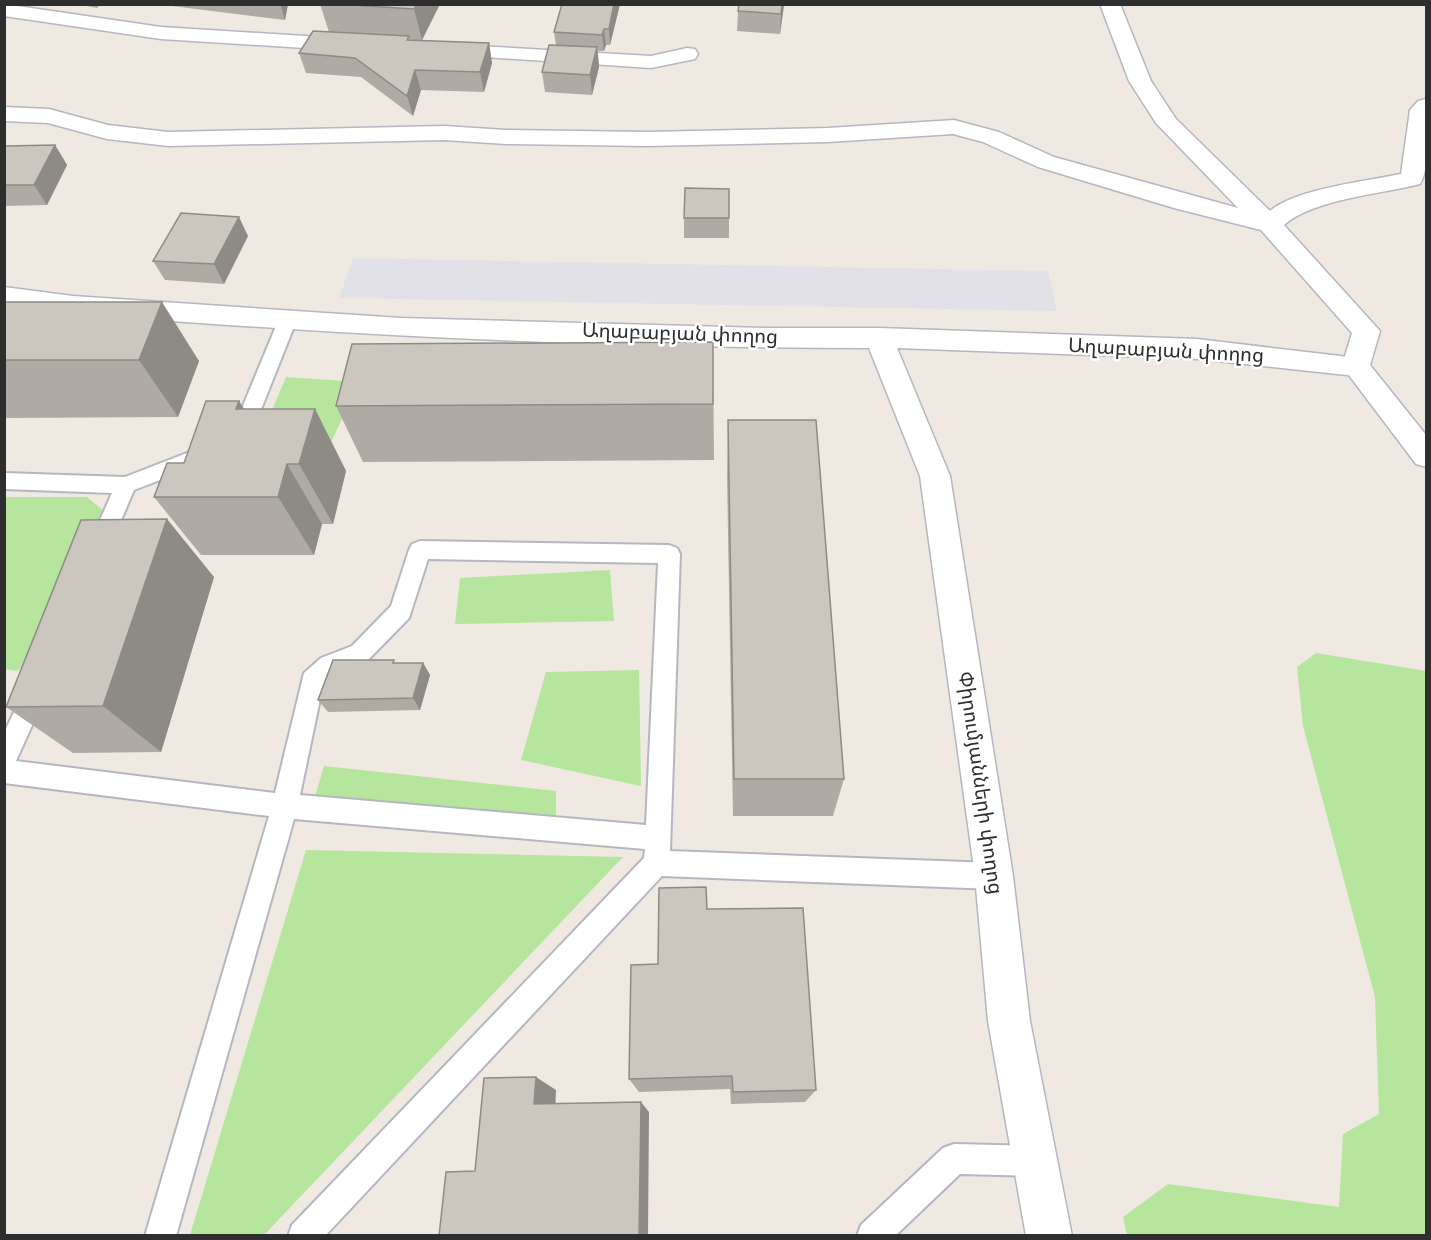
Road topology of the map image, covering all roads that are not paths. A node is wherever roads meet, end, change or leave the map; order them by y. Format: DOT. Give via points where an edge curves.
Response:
graph roads {
  1 [pos="1110,4"];
  2 [pos="4,10"];
  3 [pos="373,46"];
  4 [pos="420,49"];
  5 [pos="687,54"];
  6 [pos="1426,106"];
  7 [pos="4,114"];
  8 [pos="1270,224"];
  9 [pos="4,296"];
  10 [pos="288,319"];
  11 [pos="879,338"];
  12 [pos="1356,366"];
  13 [pos="1426,456"];
  14 [pos="4,481"];
  15 [pos="126,485"];
  16 [pos="89,570"];
  17 [pos="42,676"];
  18 [pos="4,761"];
  19 [pos="4,771"];
  20 [pos="285,806"];
  21 [pos="657,850"];
  22 [pos="994,876"];
  23 [pos="1037,1161"];
  24 [pos="160,1236"];
  25 [pos="303,1236"];
  26 [pos="872,1236"];
  27 [pos="1049,1236"];
  1 -- 8 [label="street" via="1140,81 1167,123"];
  2 -- 3 [label="street" via="161,33"];
  4 -- 5 [label="street" via="651,62"];
  6 -- 8 [label="street" via="1421,110 1412,179 1305,202 1286,210"];
  7 -- 8 [label="street" via="49,116 107,132 168,139 444,133 647,139 828,135 954,127 990,136 1046,162"];
  8 -- 12 [label="street" via="1365,331"];
  9 -- 10 [label="street, Աղաբաբյան փողոց" via="73,305"];
  10 -- 11 [label="street, Աղաբաբյան փողոց" via="401,327"];
  10 -- 15 [label="lane" via="238,442"];
  11 -- 12 [label="street, Աղաբաբյան փողոց" via="1197,350"];
  11 -- 22 [label="street, Փիրումյանների փողոց" via="935,476"];
  12 -- 13 [label="street"];
  14 -- 15 [label="lane"];
  15 -- 16 [label="lane"];
  17 -- 18 [label="lane"];
  19 -- 20 [label="lane"];
  20 -- 21 [label="lane"];
  20 -- 21 [label="lane" via="312,680 329,665 360,652 401,611 420,550 669,554"];
  20 -- 24 [label="lane"];
  21 -- 22 [label="lane"];
  21 -- 25 [label="lane"];
  22 -- 23 [label="street, Փիրումյանների փողոց" via="1009,1021"];
  23 -- 26 [label="lane" via="954,1159"];
  23 -- 27 [label="street, Փիրումյանների փողոց"];
}
